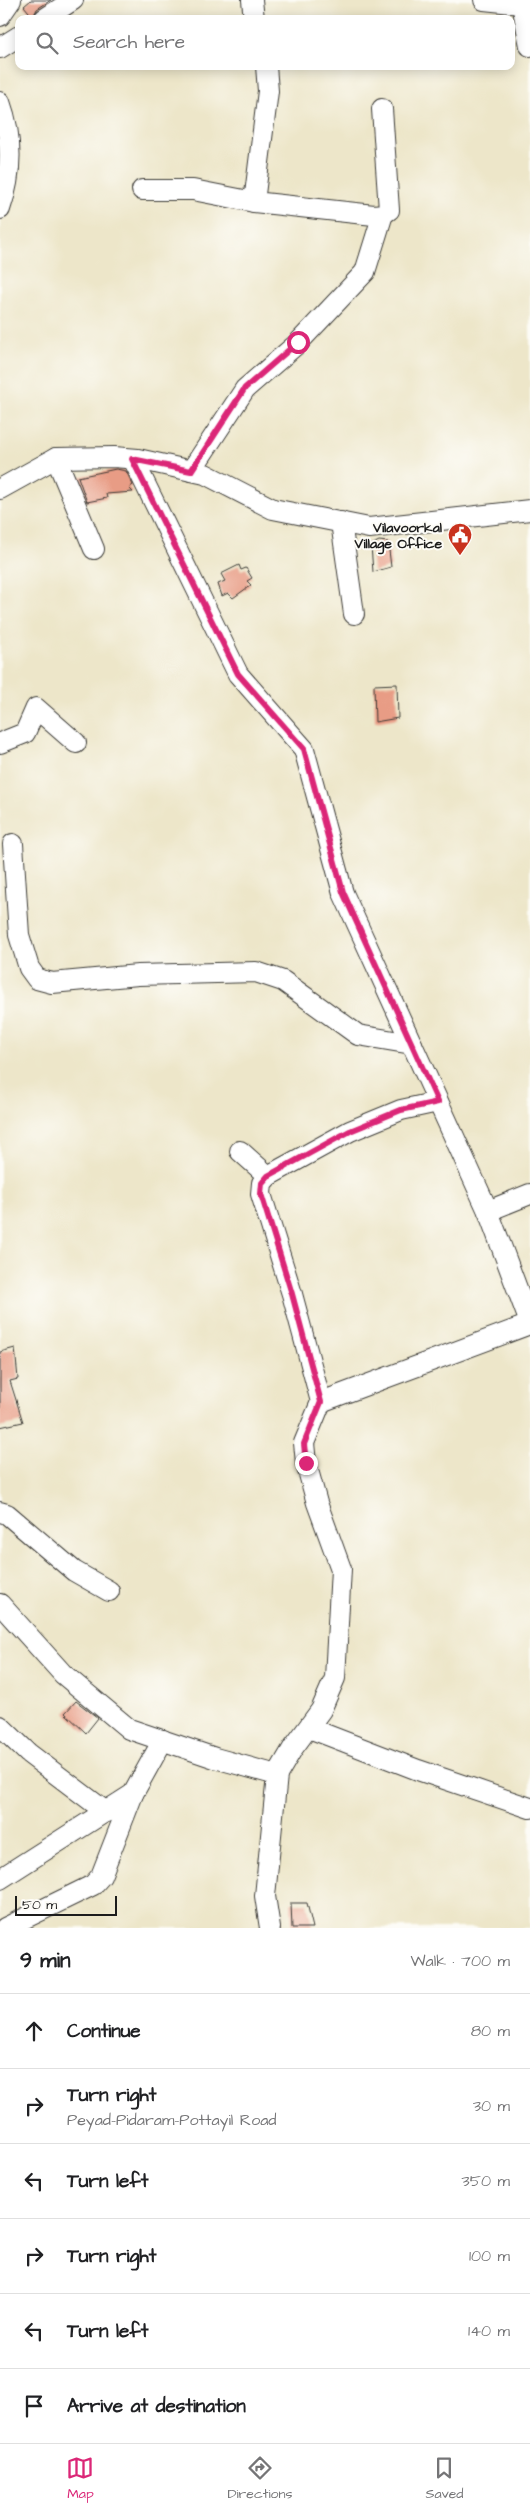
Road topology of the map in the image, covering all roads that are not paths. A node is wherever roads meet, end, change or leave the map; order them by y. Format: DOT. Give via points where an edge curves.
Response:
graph roads {
  1 [pos="11,0"];
  2 [pos="73,0"];
  3 [pos="252,0"];
  4 [pos="484,0"];
  5 [pos="526,5"];
  6 [pos="50,15"];
  7 [pos="254,15"];
  8 [pos="0,16"];
  9 [pos="15,39"];
  10 [pos="530,46"];
  11 [pos="0,48"];
  12 [pos="266,70"];
  13 [pos="0,102"];
  14 [pos="382,109"];
  15 [pos="5,167"];
  16 [pos="142,190"];
  17 [pos="254,202"];
  18 [pos="0,209"];
  19 [pos="383,214"];
  20 [pos="56,458"];
  21 [pos="132,459"];
  22 [pos="191,471"];
  23 [pos="0,489"];
  24 [pos="530,510"];
  25 [pos="340,522"];
  26 [pos="94,549"];
  27 [pos="354,614"];
  28 [pos="76,742"];
  29 [pos="0,743"];
  30 [pos="13,844"];
  31 [pos="412,1044"];
  32 [pos="438,1102"];
  33 [pos="240,1151"];
  34 [pos="268,1176"];
  35 [pos="530,1194"];
  36 [pos="488,1211"];
  37 [pos="530,1324"];
  38 [pos="321,1402"];
  39 [pos="0,1512"];
  40 [pos="109,1590"];
  41 [pos="0,1604"];
  42 [pos="0,1726"];
  43 [pos="308,1728"];
  44 [pos="164,1740"];
  45 [pos="278,1775"];
  46 [pos="133,1794"];
  47 [pos="530,1808"];
  48 [pos="106,1812"];
  49 [pos="0,1879"];
  50 [pos="5,1928"];
  51 [pos="270,1928"];
  1 -- 8 [label="street"];
  2 -- 6 [label="street"];
  3 -- 7 [label="street"];
  4 -- 5 [label="street"];
  5 -- 10 [label="street"];
  9 -- 11 [label="street"];
  12 -- 17 [label="street" via="268,91"];
  13 -- 15 [label="street" via="9,142"];
  14 -- 19 [label="street" via="389,210"];
  15 -- 18 [label="street" via="9,184"];
  16 -- 17 [label="street" via="193,190"];
  17 -- 19 [label="street"];
  19 -- 22 [label="street" via="365,272 298,342 245,388"];
  20 -- 21 [label="street"];
  20 -- 23 [label="street"];
  20 -- 26 [label="street"];
  21 -- 22 [label="street"];
  21 -- 31 [label="street" via="238,674 304,749 343,892"];
  22 -- 25 [label="street" via="205,474 273,509"];
  24 -- 25 [label="street" via="369,528"];
  25 -- 27 [label="street"];
  28 -- 29 [label="street" via="36,708 25,733"];
  30 -- 31 [label="street" via="19,935 29,968 38,979 52,983 138,975 256,972 283,981 358,1035"];
  31 -- 32 [label="street"];
  32 -- 34 [label="street" via="401,1110 350,1131"];
  32 -- 36 [label="street"];
  33 -- 34 [label="street"];
  34 -- 38 [label="street" via="262,1183 261,1194"];
  35 -- 36 [label="street"];
  36 -- 37 [label="street"];
  37 -- 38 [label="street"];
  38 -- 43 [label="street" via="304,1444 306,1463 341,1569 335,1678"];
  39 -- 40 [label="street" via="8,1514 74,1572"];
  41 -- 44 [label="street" via="78,1686 129,1728"];
  42 -- 48 [label="street" via="28,1754"];
  43 -- 45 [label="street"];
  43 -- 47 [label="street"];
  44 -- 45 [label="street"];
  44 -- 46 [label="street"];
  45 -- 51 [label="street" via="265,1896"];
  46 -- 48 [label="street"];
  46 -- 50 [label="street" via="101,1876 93,1885"];
  48 -- 49 [label="street"];
}
